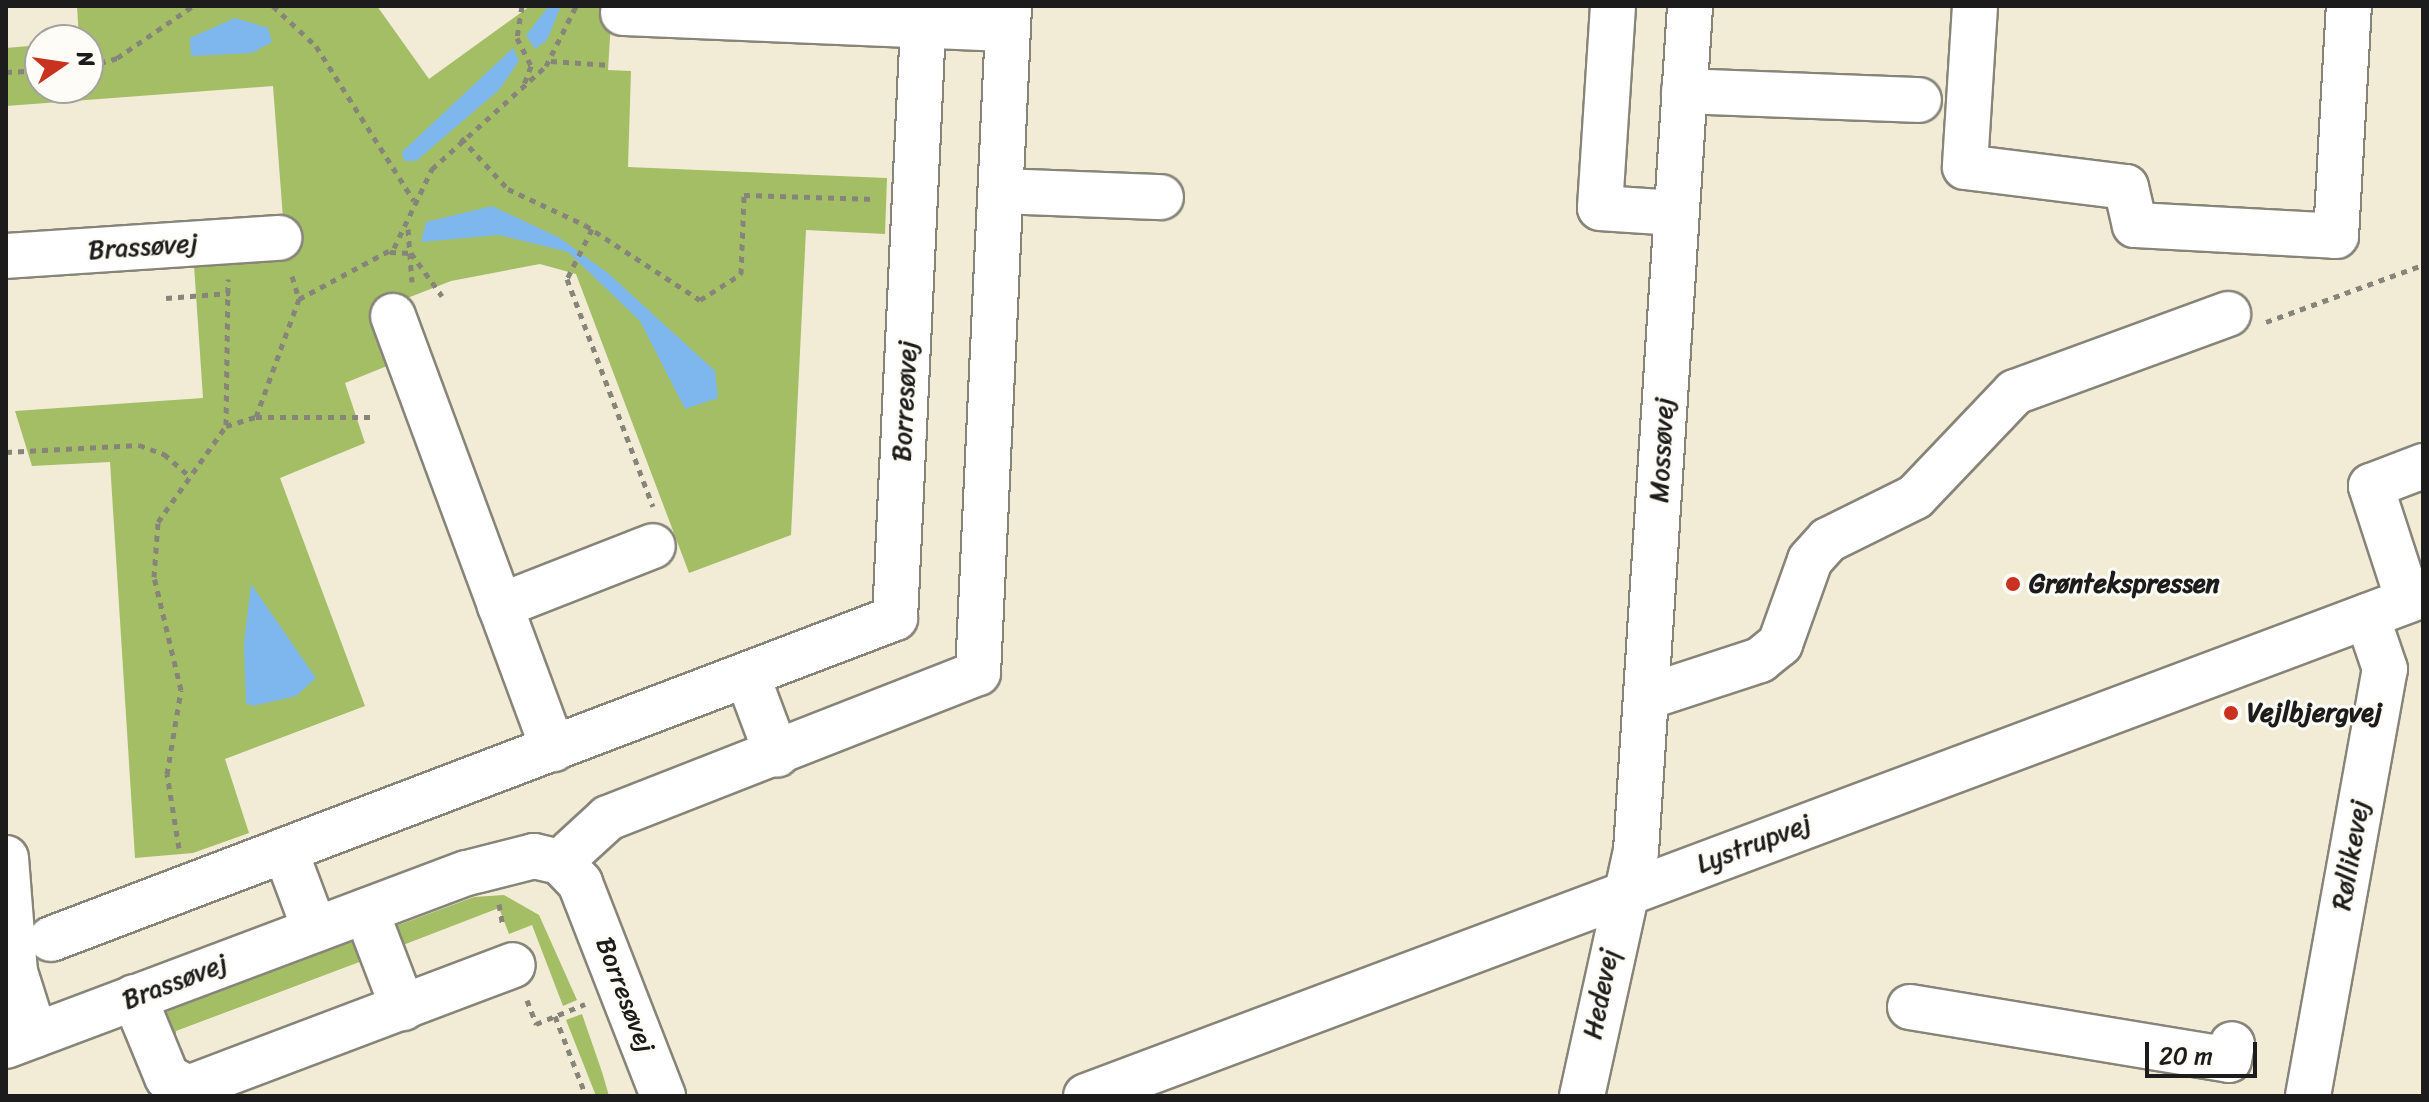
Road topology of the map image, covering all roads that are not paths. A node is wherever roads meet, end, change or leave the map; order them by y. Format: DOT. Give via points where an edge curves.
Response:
graph roads {
  1 [pos="1613,6"];
  2 [pos="1690,6"];
  3 [pos="1975,6"];
  4 [pos="2349,6"];
  5 [pos="623,13"];
  6 [pos="923,16"];
  7 [pos="1008,17"];
  8 [pos="1684,91"];
  9 [pos="1919,100"];
  10 [pos="1002,191"];
  11 [pos="1161,197"];
  12 [pos="1676,213"];
  13 [pos="279,238"];
  14 [pos="6,256"];
  15 [pos="2228,314"];
  16 [pos="393,316"];
  17 [pos="2423,466"];
  18 [pos="653,546"];
  19 [pos="2416,598"];
  20 [pos="500,606"];
  21 [pos="2367,616"];
  22 [pos="747,675"];
  23 [pos="1647,697"];
  24 [pos="553,749"];
  25 [pos="777,755"];
  26 [pos="285,850"];
  27 [pos="6,858"];
  28 [pos="560,862"];
  29 [pos="1626,893"];
  30 [pos="366,911"];
  31 [pos="315,930"];
  32 [pos="51,939"];
  33 [pos="513,965"];
  34 [pos="134,997"];
  35 [pos="1910,1007"];
  36 [pos="403,1008"];
  37 [pos="20,1041"];
  38 [pos="2232,1044"];
  39 [pos="663,1096"];
  40 [pos="1086,1096"];
  41 [pos="1582,1096"];
  42 [pos="2308,1096"];
  1 -- 12 [label="street" via="1600,208"];
  2 -- 8 [label="street, Mossøvej"];
  3 -- 4 [label="street" via="1965,167 2126,187 2135,225 2336,236"];
  5 -- 6 [label="street"];
  6 -- 7 [label="street"];
  6 -- 22 [label="street, Borresøvej" via="895,618"];
  7 -- 10 [label="street"];
  8 -- 9 [label="street"];
  8 -- 12 [label="street, Mossøvej"];
  10 -- 11 [label="street"];
  10 -- 25 [label="street" via="981,667 963,684"];
  12 -- 23 [label="street, Mossøvej"];
  13 -- 14 [label="street, Brassøvej"];
  15 -- 23 [label="street" via="2015,392 1915,497 1828,540 1810,560 1780,644 1760,660"];
  16 -- 20 [label="street"];
  17 -- 19 [label="street" via="2371,486"];
  18 -- 20 [label="street"];
  19 -- 21 [label="street, Lystrupvej"];
  20 -- 24 [label="street"];
  21 -- 29 [label="street, Lystrupvej"];
  21 -- 42 [label="street, Røllikevej" via="2385,669"];
  22 -- 24 [label="street, Borresøvej"];
  22 -- 25 [label="street"];
  23 -- 29 [label="street, Mossøvej"];
  24 -- 26 [label="street"];
  25 -- 28 [label="street" via="608,818"];
  26 -- 31 [label="street"];
  26 -- 32 [label="street"];
  27 -- 37 [label="street, Brassøvej"];
  28 -- 30 [label="street, Brassøvej" via="534,856 494,864"];
  28 -- 39 [label="street, Borresøvej" via="585,892"];
  29 -- 40 [label="street, Lystrupvej"];
  29 -- 41 [label="street, Hedevej"];
  30 -- 31 [label="street, Brassøvej"];
  30 -- 36 [label="street"];
  31 -- 34 [label="street, Brassøvej"];
  33 -- 36 [label="street"];
  34 -- 36 [label="street" via="167,1077 184,1088"];
  34 -- 37 [label="street, Brassøvej"];
  35 -- 38 [label="street" via="2229,1060"];
}
